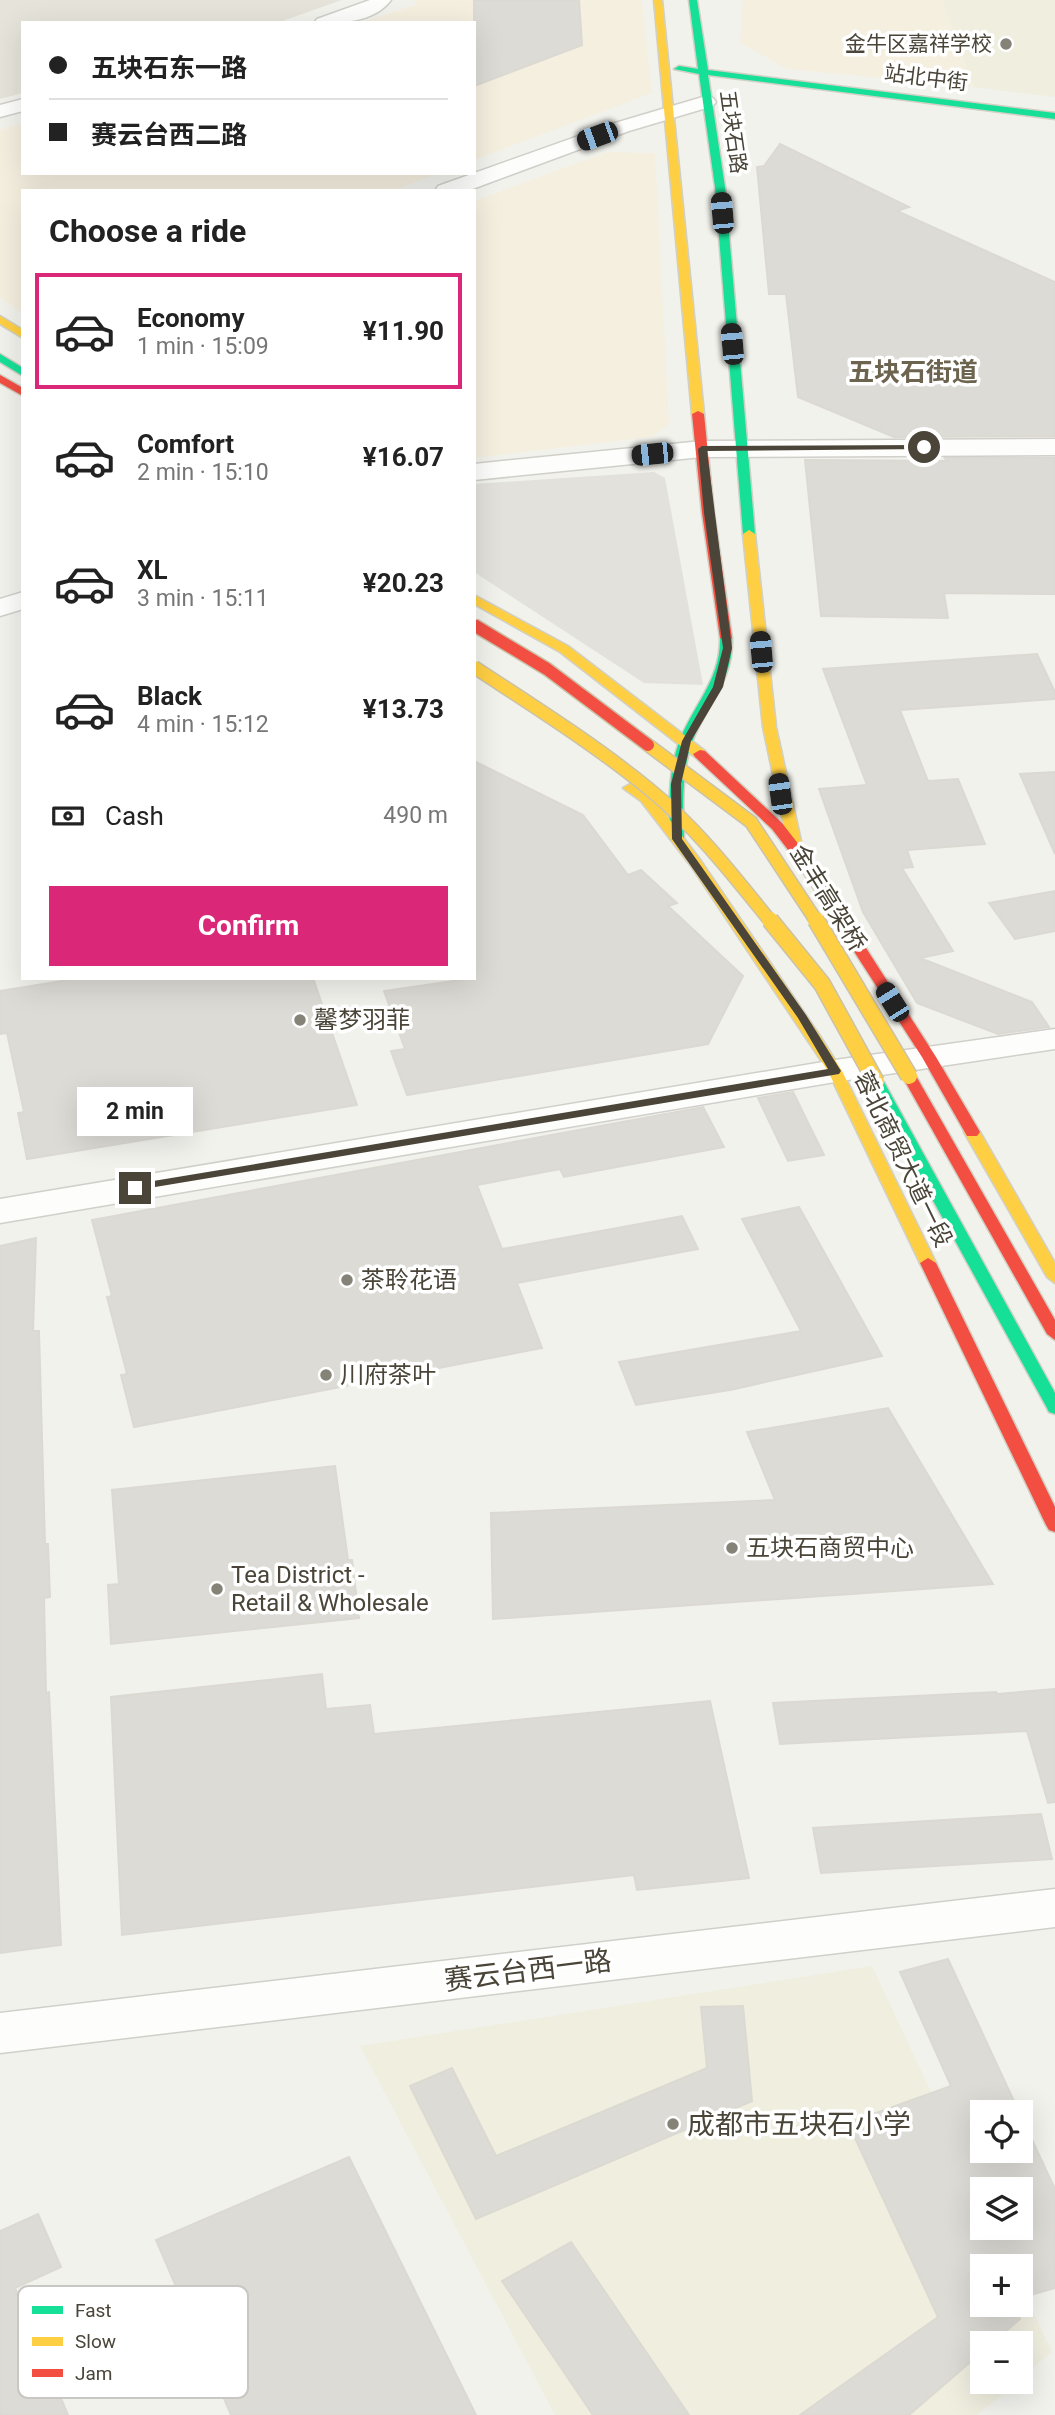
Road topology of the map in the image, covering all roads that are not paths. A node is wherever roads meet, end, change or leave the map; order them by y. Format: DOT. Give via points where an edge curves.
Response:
graph roads {
  1 [pos="381,0"];
  2 [pos="658,0"];
  3 [pos="693,0"];
  4 [pos="330,21"];
  5 [pos="666,68"];
  6 [pos="703,70"];
  7 [pos="706,102"];
  8 [pos="21,106"];
  9 [pos="0,111"];
  10 [pos="670,112"];
  11 [pos="1055,116"];
  12 [pos="452,189"];
  13 [pos="0,310"];
  14 [pos="0,319"];
  15 [pos="21,324"];
  16 [pos="21,334"];
  17 [pos="0,346"];
  18 [pos="0,356"];
  19 [pos="21,360"];
  20 [pos="21,372"];
  21 [pos="0,377"];
  22 [pos="21,392"];
  23 [pos="1055,447"];
  24 [pos="741,448"];
  25 [pos="702,449"];
  26 [pos="476,472"];
  27 [pos="476,600"];
  28 [pos="21,601"];
  29 [pos="0,608"];
  30 [pos="476,626"];
  31 [pos="476,668"];
  32 [pos="476,685"];
  33 [pos="686,741"];
  34 [pos="677,839"];
  35 [pos="798,853"];
  36 [pos="1055,1039"];
  37 [pos="919,1066"];
  38 [pos="835,1071"];
  39 [pos="0,1211"];
  40 [pos="1055,1278"];
  41 [pos="1055,1334"];
  42 [pos="1055,1409"];
  43 [pos="1055,1525"];
  44 [pos="1055,1908"];
  45 [pos="0,2033"];
  1 -- 4 [label="street" via="374,7"];
  2 -- 5 [label="main road"];
  3 -- 6 [label="main road, 五块石路"];
  5 -- 6 [label="main road, 站北中街"];
  5 -- 10 [label="main road"];
  6 -- 7 [label="main road, 五块石路"];
  6 -- 11 [label="main road, 站北中街"];
  7 -- 10 [label="street"];
  7 -- 24 [label="main road, 五块石路" via="720,187"];
  8 -- 9 [label="street"];
  10 -- 12 [label="street"];
  10 -- 25 [label="main road"];
  13 -- 15 [label="main road"];
  14 -- 16 [label="main road"];
  17 -- 19 [label="main road"];
  18 -- 20 [label="main road"];
  21 -- 22 [label="main road"];
  23 -- 24 [label="street"];
  24 -- 25 [label="street"];
  24 -- 35 [label="main road, 五块石路" via="780,794"];
  25 -- 26 [label="street"];
  25 -- 33 [label="main road" via="727,648 718,687"];
  27 -- 33 [label="main road" via="564,649"];
  28 -- 29 [label="street"];
  30 -- 37 [label="main road, 金丰高架桥, bridge" via="547,669 751,822"];
  31 -- 42 [label="main road, 蓉北商贸大道一段, bridge" via="649,789 712,849 822,984"];
  32 -- 34 [label="main road, 蓉北商贸大道一段" via="646,798"];
  33 -- 34 [label="main road" via="676,784"];
  33 -- 35 [label="main road" via="777,826"];
  34 -- 38 [label="main road, 蓉北商贸大道一段"];
  35 -- 37 [label="main road"];
  36 -- 37 [label="street"];
  37 -- 38 [label="street"];
  37 -- 40 [label="main road"];
  37 -- 41 [label="main road"];
  38 -- 39 [label="street"];
  38 -- 43 [label="main road, 蓉北商贸大道一段"];
  44 -- 45 [label="street, 赛云台西一路"];
}
